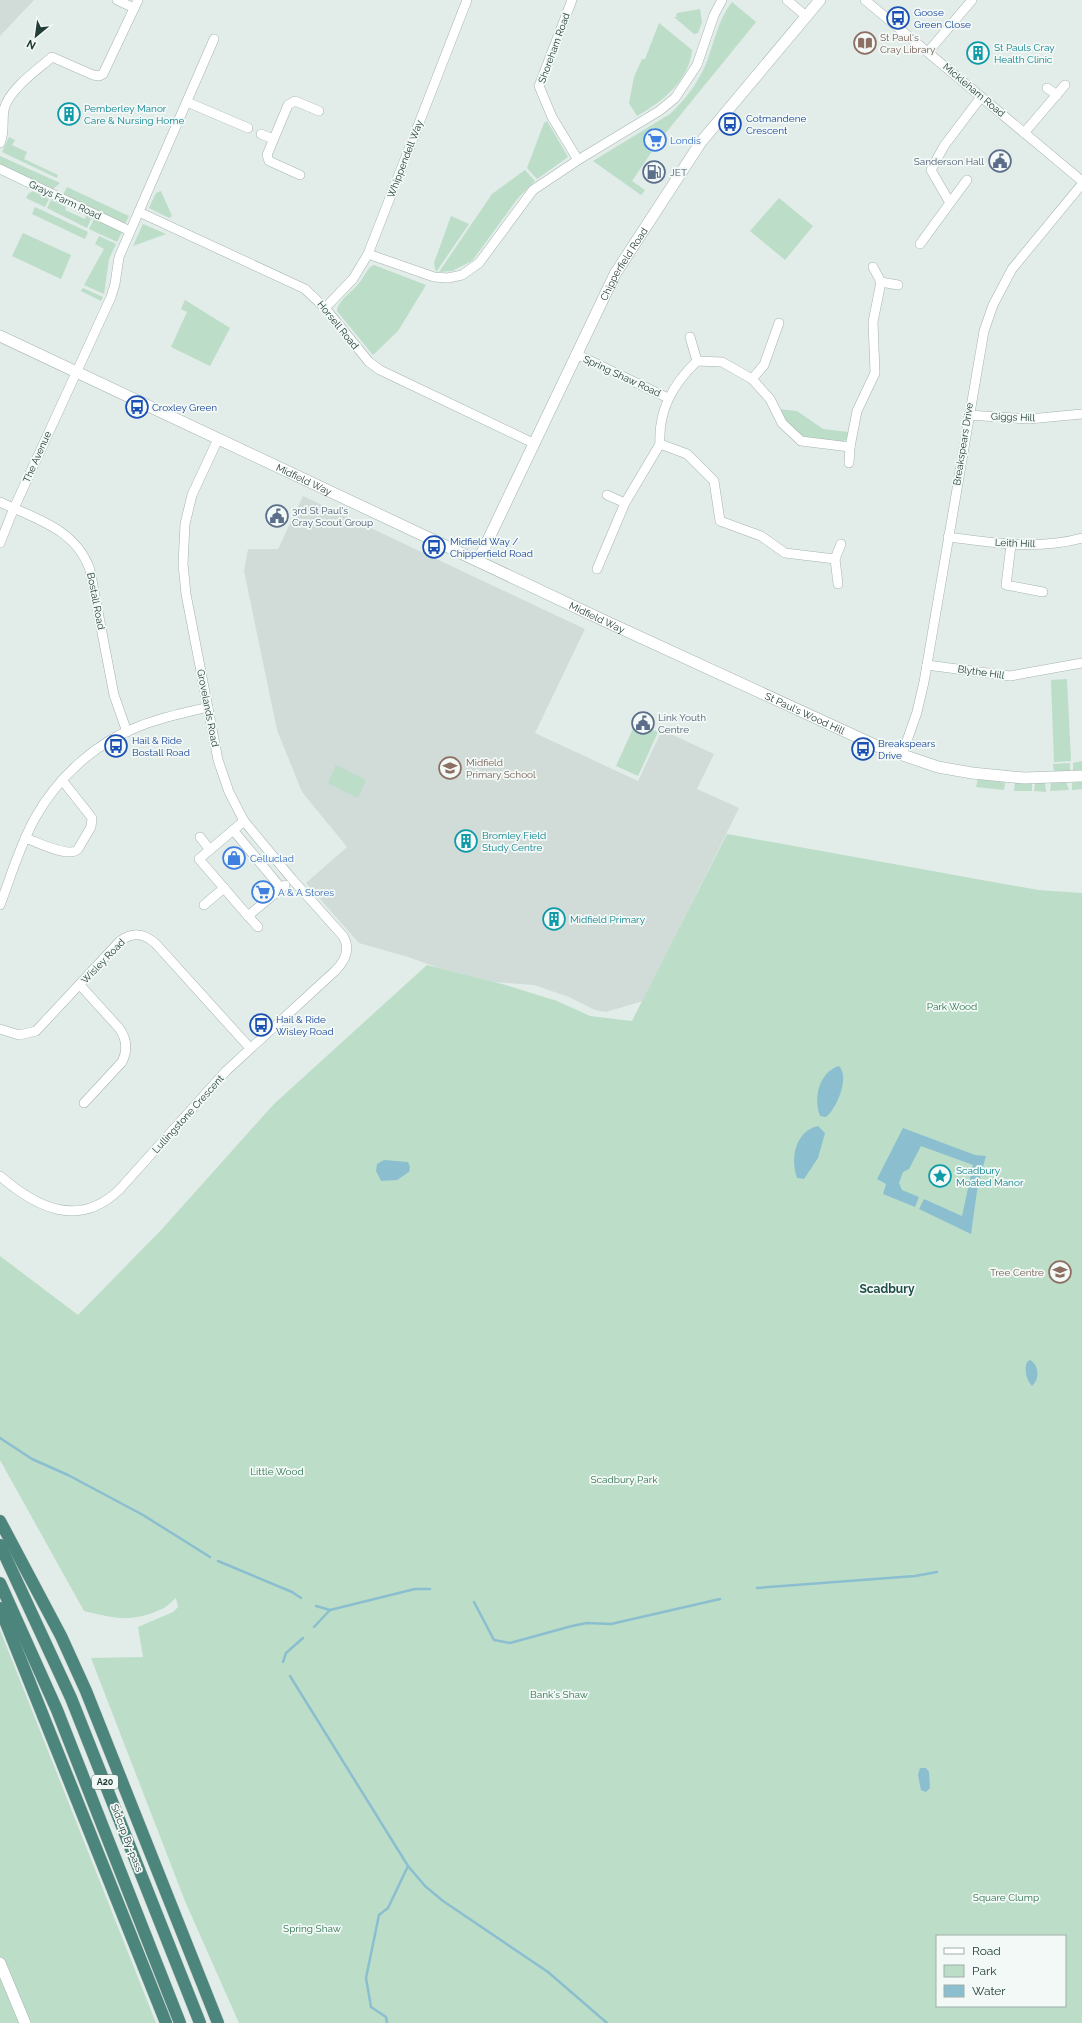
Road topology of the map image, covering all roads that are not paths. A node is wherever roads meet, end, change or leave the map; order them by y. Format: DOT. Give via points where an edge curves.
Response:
graph roads {
  1 [pos="117,0"];
  2 [pos="467,0"];
  3 [pos="572,0"];
  4 [pos="722,0"];
  5 [pos="787,0"];
  6 [pos="820,0"];
  7 [pos="865,0"];
  8 [pos="972,0"];
  9 [pos="136,4"];
  10 [pos="806,16"];
  11 [pos="214,39"];
  12 [pos="928,52"];
  13 [pos="1065,85"];
  14 [pos="1047,88"];
  15 [pos="1056,95"];
  16 [pos="981,97"];
  17 [pos="187,102"];
  18 [pos="319,111"];
  19 [pos="248,128"];
  20 [pos="1024,133"];
  21 [pos="261,134"];
  22 [pos="273,139"];
  23 [pos="0,143"];
  24 [pos="578,160"];
  25 [pos="0,169"];
  26 [pos="300,175"];
  27 [pos="967,180"];
  28 [pos="1082,181"];
  29 [pos="1082,184"];
  30 [pos="950,203"];
  31 [pos="139,212"];
  32 [pos="130,231"];
  33 [pos="920,244"];
  34 [pos="368,254"];
  35 [pos="873,267"];
  36 [pos="882,282"];
  37 [pos="898,285"];
  38 [pos="325,308"];
  39 [pos="779,323"];
  40 [pos="0,336"];
  41 [pos="690,337"];
  42 [pos="576,354"];
  43 [pos="697,361"];
  44 [pos="76,371"];
  45 [pos="752,379"];
  46 [pos="668,398"];
  47 [pos="1082,414"];
  48 [pos="968,415"];
  49 [pos="218,439"];
  50 [pos="533,443"];
  51 [pos="660,444"];
  52 [pos="850,447"];
  53 [pos="849,463"];
  54 [pos="608,495"];
  55 [pos="0,502"];
  56 [pos="625,503"];
  57 [pos="14,508"];
  58 [pos="948,537"];
  59 [pos="1082,538"];
  60 [pos="0,543"];
  61 [pos="840,544"];
  62 [pos="1012,545"];
  63 [pos="835,559"];
  64 [pos="478,561"];
  65 [pos="597,569"];
  66 [pos="838,584"];
  67 [pos="1043,592"];
  68 [pos="673,653"];
  69 [pos="1082,663"];
  70 [pos="927,665"];
  71 [pos="208,707"];
  72 [pos="127,732"];
  73 [pos="902,755"];
  74 [pos="1082,776"];
  75 [pos="62,780"];
  76 [pos="244,821"];
  77 [pos="233,830"];
  78 [pos="200,837"];
  79 [pos="25,838"];
  80 [pos="210,850"];
  81 [pos="292,879"];
  82 [pos="224,888"];
  83 [pos="281,888"];
  84 [pos="0,905"];
  85 [pos="204,905"];
  86 [pos="248,916"];
  87 [pos="258,927"];
  88 [pos="346,941"];
  89 [pos="80,985"];
  90 [pos="0,1029"];
  91 [pos="250,1048"];
  92 [pos="84,1103"];
  93 [pos="0,1176"];
  94 [pos="0,1521"];
  95 [pos="0,1545"];
  96 [pos="0,1583"];
  97 [pos="0,1608"];
  98 [pos="0,1963"];
  99 [pos="25,2023"];
  100 [pos="166,2023"];
  101 [pos="180,2023"];
  102 [pos="200,2023"];
  103 [pos="218,2023"];
  1 -- 9 [label="street"];
  2 -- 34 [label="street, Whippendell Way"];
  3 -- 24 [label="street, Shoreham Road" via="539,86 552,116"];
  4 -- 24 [label="street" via="714,15 697,65 675,98 659,111"];
  5 -- 10 [label="street"];
  6 -- 10 [label="street, Chipperfield Road"];
  7 -- 12 [label="street, Mickleham Road"];
  8 -- 12 [label="street"];
  9 -- 23 [label="street" via="103,74 93,75 52,57 11,94 4,109 3,138"];
  10 -- 42 [label="street, Chipperfield Road" via="701,142 615,274"];
  11 -- 17 [label="street"];
  12 -- 16 [label="street, Mickleham Road"];
  13 -- 15 [label="street"];
  14 -- 15 [label="street"];
  15 -- 20 [label="street"];
  16 -- 20 [label="street, Mickleham Road"];
  16 -- 30 [label="street" via="944,146 931,170"];
  17 -- 19 [label="street"];
  17 -- 31 [label="street"];
  18 -- 22 [label="street" via="295,101 288,104"];
  20 -- 28 [label="street, Mickleham Road"];
  21 -- 22 [label="street"];
  22 -- 26 [label="street" via="266,155 269,161"];
  24 -- 34 [label="street" via="533,190 479,263 462,275 434,277"];
  25 -- 32 [label="street, Grays Farm Road"];
  27 -- 30 [label="street"];
  29 -- 48 [label="street, Breakspears Drive" via="1018,261 999,292 981,340"];
  30 -- 33 [label="street"];
  31 -- 32 [label="street"];
  31 -- 38 [label="street, Horsell Road" via="292,283 311,294"];
  32 -- 44 [label="street" via="119,257 114,290"];
  34 -- 38 [label="street, Whippendell Way" via="353,279"];
  35 -- 36 [label="street"];
  36 -- 37 [label="street"];
  36 -- 52 [label="street" via="873,322 875,373 857,411"];
  38 -- 50 [label="street, Horsell Road" via="369,362 380,370"];
  39 -- 45 [label="street" via="764,365"];
  40 -- 44 [label="street, Midfield Way"];
  41 -- 43 [label="street"];
  42 -- 46 [label="street, Spring Shaw Road"];
  42 -- 50 [label="street, Chipperfield Road"];
  43 -- 45 [label="street" via="722,362"];
  43 -- 46 [label="street, Spring Shaw Road" via="682,376"];
  44 -- 49 [label="street, Midfield Way"];
  44 -- 57 [label="street, The Avenue"];
  45 -- 52 [label="street" via="770,399 782,423 801,441"];
  46 -- 51 [label="street, Spring Shaw Road" via="659,426"];
  47 -- 48 [label="street, Giggs Hill" via="1029,419"];
  48 -- 58 [label="street, Breakspears Drive"];
  49 -- 64 [label="street, Midfield Way"];
  49 -- 71 [label="street, Grovelands Road" via="192,495 183,543 185,588"];
  50 -- 64 [label="street, Chipperfield Road"];
  51 -- 56 [label="street"];
  51 -- 63 [label="street" via="687,454 714,481 720,521 761,536 785,553"];
  52 -- 53 [label="street"];
  54 -- 56 [label="street"];
  55 -- 57 [label="street, Bostall Road"];
  56 -- 65 [label="street"];
  57 -- 60 [label="street, The Avenue"];
  57 -- 72 [label="street, Bostall Road" via="58,529 76,543 82,552 90,570 114,695"];
  58 -- 62 [label="street, Leith Hill"];
  58 -- 70 [label="street, Breakspears Drive"];
  59 -- 62 [label="street, Leith Hill" via="1048,544"];
  61 -- 63 [label="street"];
  62 -- 67 [label="street" via="1006,585"];
  63 -- 66 [label="street"];
  64 -- 68 [label="street, Midfield Way"];
  68 -- 73 [label="street, St Paul's Wood Hill" via="879,747"];
  69 -- 70 [label="street, Blythe Hill" via="1010,676"];
  70 -- 73 [label="street, Breakspears Drive" via="917,712"];
  71 -- 72 [label="street" via="157,720"];
  71 -- 76 [label="street, Grovelands Road" via="222,771 229,792"];
  72 -- 75 [label="street" via="88,756"];
  73 -- 74 [label="street, St Paul's Wood Hill" via="938,767 993,776"];
  75 -- 79 [label="street" via="43,805"];
  75 -- 79 [label="street" via="92,818 91,828 78,849 67,853"];
  76 -- 77 [label="street"];
  76 -- 81 [label="street, Grovelands Road"];
  77 -- 80 [label="street"];
  77 -- 83 [label="street"];
  78 -- 80 [label="street"];
  79 -- 84 [label="street"];
  80 -- 82 [label="street" via="199,859"];
  81 -- 83 [label="street"];
  81 -- 88 [label="street, Grovelands Road"];
  82 -- 85 [label="street"];
  82 -- 86 [label="street"];
  83 -- 86 [label="street"];
  86 -- 87 [label="street"];
  88 -- 91 [label="street, Lullingstone Crescent" via="346,952 341,965"];
  89 -- 90 [label="street, Wisley Road" via="36,1030 19,1035"];
  89 -- 91 [label="street, Wisley Road" via="128,936 137,934 147,937"];
  89 -- 92 [label="street" via="119,1028 126,1042 122,1062"];
  91 -- 93 [label="street, Lullingstone Crescent" via="226,1071 119,1190 103,1203 93,1208 74,1211 52,1209 33,1201"];
  94 -- 103 [label="highway, A20" via="61,1636 86,1691"];
  95 -- 102 [label="highway, Sidcup By-pass / A20" via="71,1698"];
  96 -- 101 [label="highway, Sidcup By-pass / A20" via="57,1710"];
  97 -- 100 [label="highway"];
  98 -- 99 [label="street"];
}
